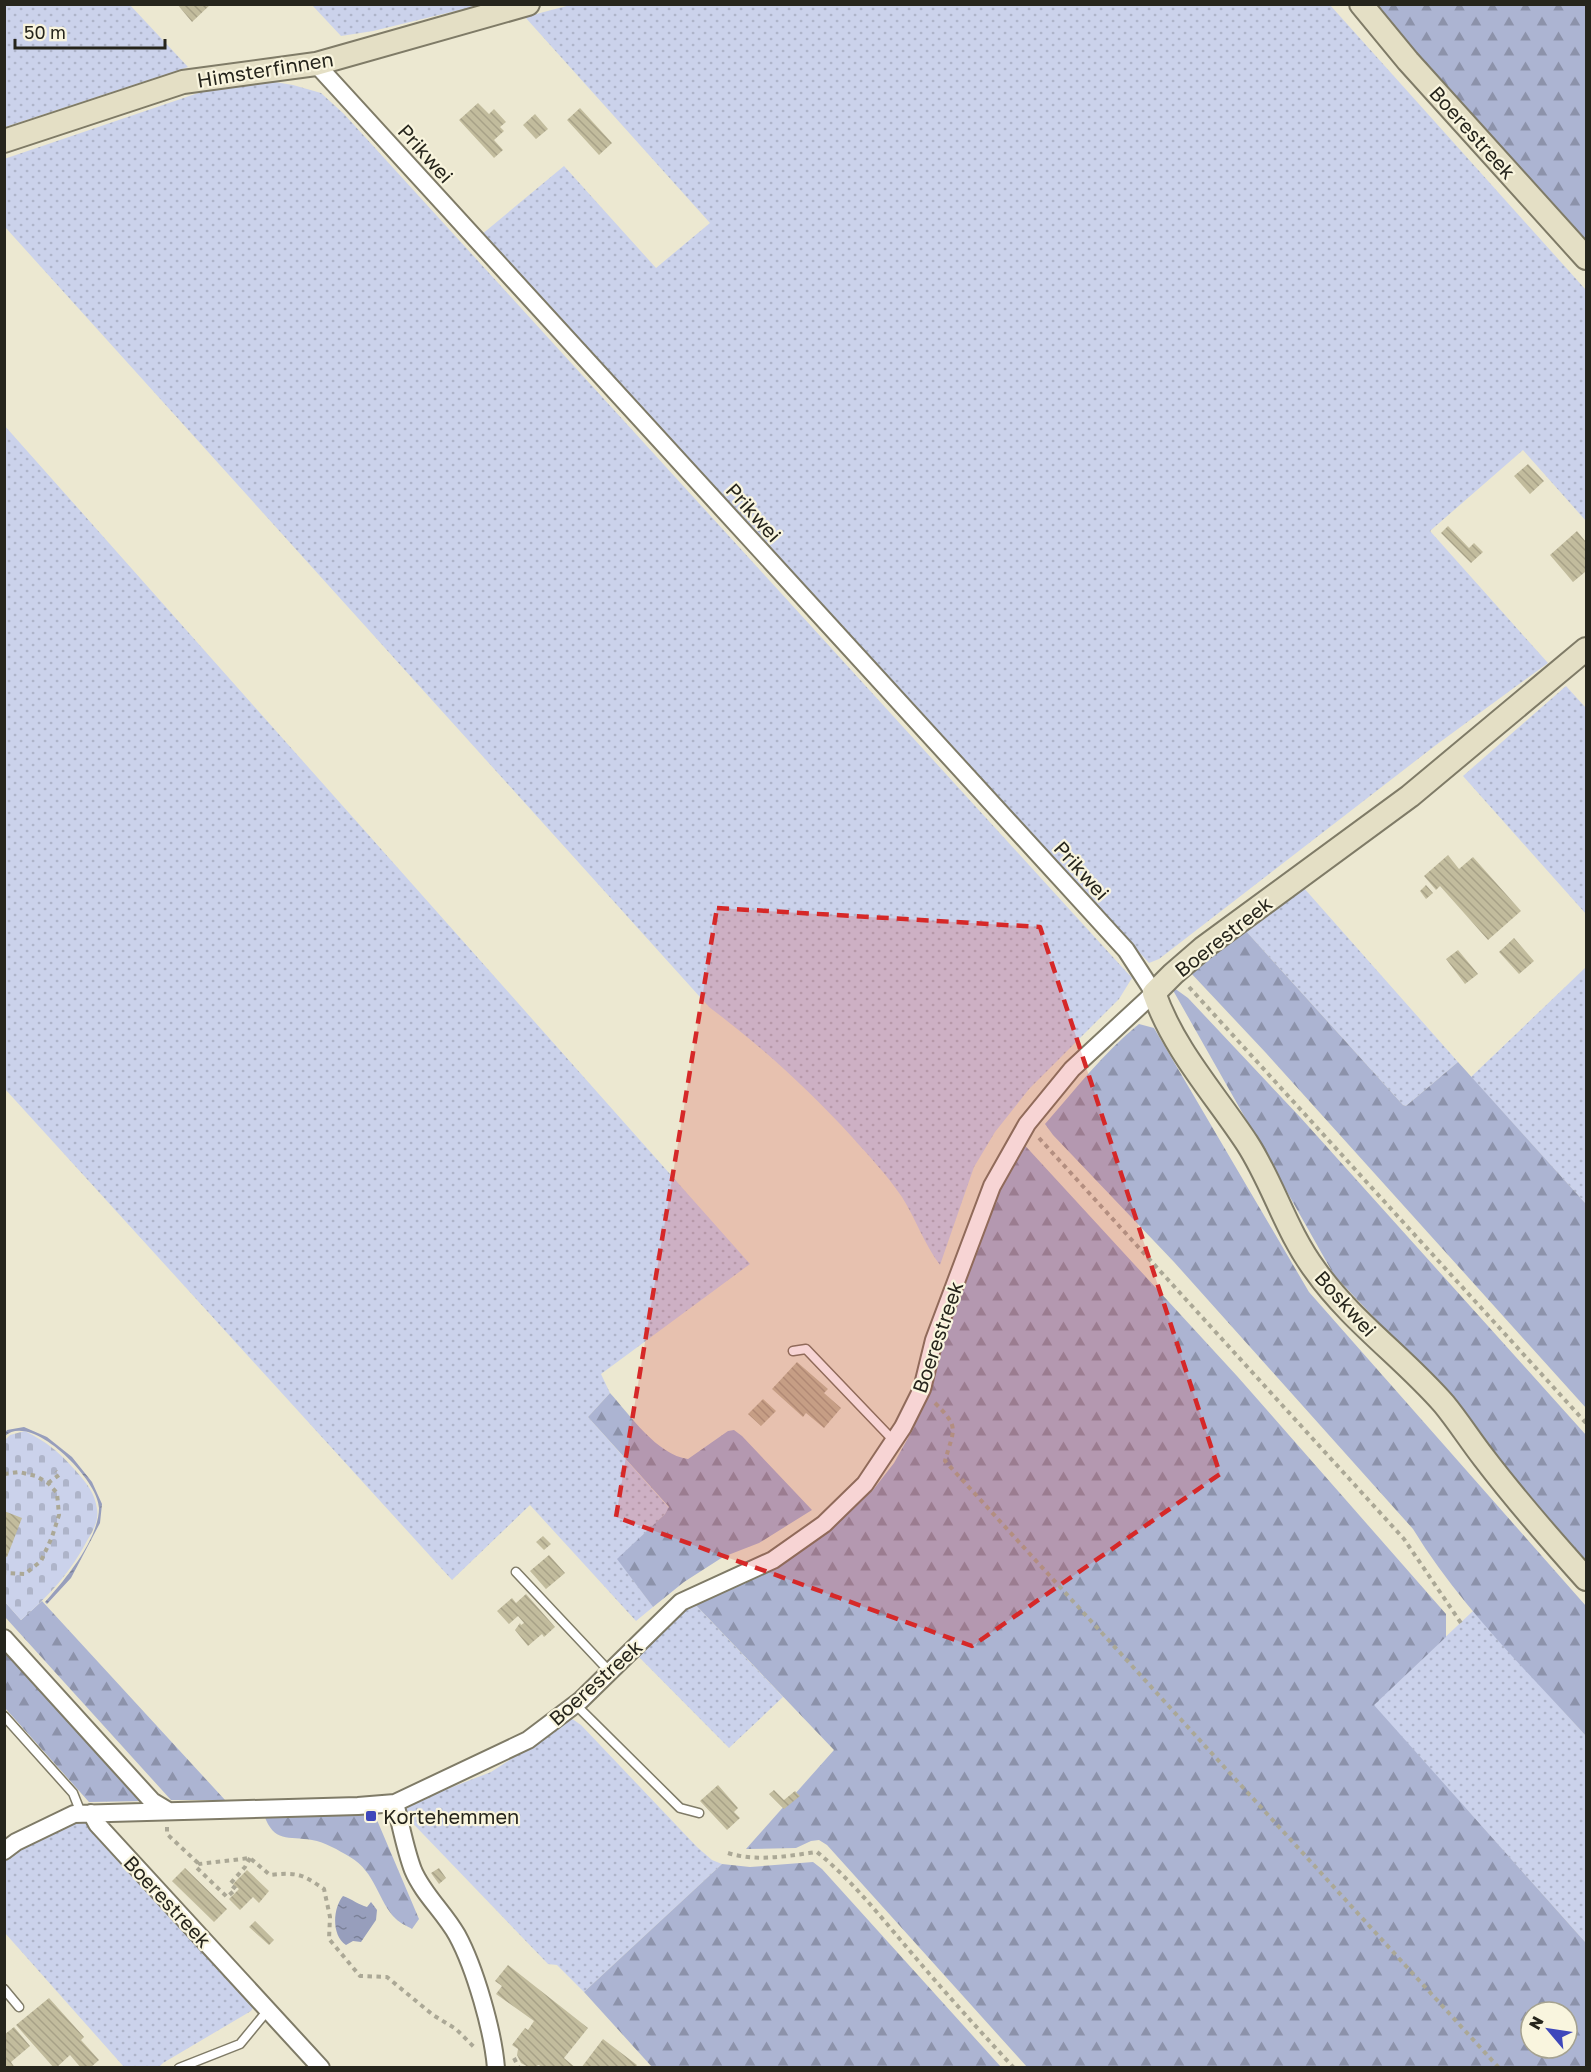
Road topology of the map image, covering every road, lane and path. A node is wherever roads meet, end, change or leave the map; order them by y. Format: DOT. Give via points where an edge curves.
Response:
graph roads {
  1 [pos="528,4"];
  2 [pos="1361,4"];
  3 [pos="316,64"];
  4 [pos="4,141"];
  5 [pos="1587,258"];
  6 [pos="1587,650"];
  7 [pos="1175,972"];
  8 [pos="1154,993"];
  9 [pos="1027,1124"];
  10 [pos="793,1351"];
  11 [pos="922,1389"];
  12 [pos="1587,1423"];
  13 [pos="894,1441"];
  14 [pos="56,1471"];
  15 [pos="4,1474"];
  16 [pos="48,1483"];
  17 [pos="516,1572"];
  18 [pos="4,1573"];
  19 [pos="1587,1579"];
  20 [pos="1461,1623"];
  21 [pos="4,1638"];
  22 [pos="610,1672"];
  23 [pos="575,1704"];
  24 [pos="4,1716"];
  25 [pos="395,1803"];
  26 [pos="167,1810"];
  27 [pos="86,1813"];
  28 [pos="699,1813"];
  29 [pos="4,1851"];
  30 [pos="728,1853"];
  31 [pos="250,1858"];
  32 [pos="199,1864"];
  33 [pos="4,1989"];
  34 [pos="19,2007"];
  35 [pos="268,2010"];
  36 [pos="476,2048"];
  37 [pos="178,2067"];
  38 [pos="321,2067"];
  39 [pos="496,2067"];
  40 [pos="1014,2067"];
  41 [pos="1499,2067"];
  1 -- 3 [label="street, Himsterfinnen"];
  2 -- 5 [label="street, Boerestreek"];
  3 -- 4 [label="street, Himsterfinnen" via="183,82"];
  3 -- 8 [label="street, Prikwei" via="1118,941"];
  6 -- 7 [label="street, Boerestreek" via="1410,796"];
  7 -- 8 [label="street, Boerestreek"];
  7 -- 12 [label="path"];
  8 -- 9 [label="street, Boerestreek" via="1072,1069"];
  8 -- 19 [label="street, Boskwei" via="1161,1014 1188,1062 1260,1163 1314,1269 1352,1314 1445,1405 1520,1503"];
  9 -- 11 [label="street, Boerestreek" via="992,1186 934,1340"];
  9 -- 20 [label="path" via="1404,1539"];
  10 -- 13 [label="lane" via="806,1349"];
  11 -- 13 [label="street, Boerestreek"];
  11 -- 41 [label="path" via="952,1420 953,1432 945,1461"];
  13 -- 22 [label="street, Boerestreek" via="865,1484 824,1524 773,1560 681,1602"];
  14 -- 16 [label="path" via="59,1475"];
  15 -- 16 [label="path" via="19,1472"];
  16 -- 18 [label="path" via="57,1493 58,1515 42,1561 26,1574"];
  17 -- 22 [label="lane"];
  21 -- 26 [label="street" via="152,1801"];
  22 -- 23 [label="street, Boerestreek"];
  23 -- 25 [label="street, Boerestreek" via="528,1740"];
  23 -- 28 [label="lane" via="680,1808"];
  24 -- 27 [label="lane"];
  25 -- 26 [label="street, Boerestreek"];
  25 -- 39 [label="street" via="413,1870 456,1935 476,1980"];
  26 -- 27 [label="street, Boerestreek"];
  26 -- 32 [label="path" via="167,1834"];
  27 -- 29 [label="street, Boerestreek" via="74,1814"];
  27 -- 35 [label="street, Boerestreek"];
  30 -- 40 [label="path" via="743,1858 770,1858 817,1852 828,1860"];
  31 -- 32 [label="path"];
  31 -- 32 [label="path" via="230,1884 236,1889 227,1897 196,1867"];
  31 -- 36 [label="path" via="270,1875 305,1876 324,1889 330,1917 329,1939 360,1976 387,1977"];
  33 -- 34 [label="lane"];
  35 -- 37 [label="lane" via="240,2044"];
  35 -- 38 [label="street, Boerestreek"];
}
